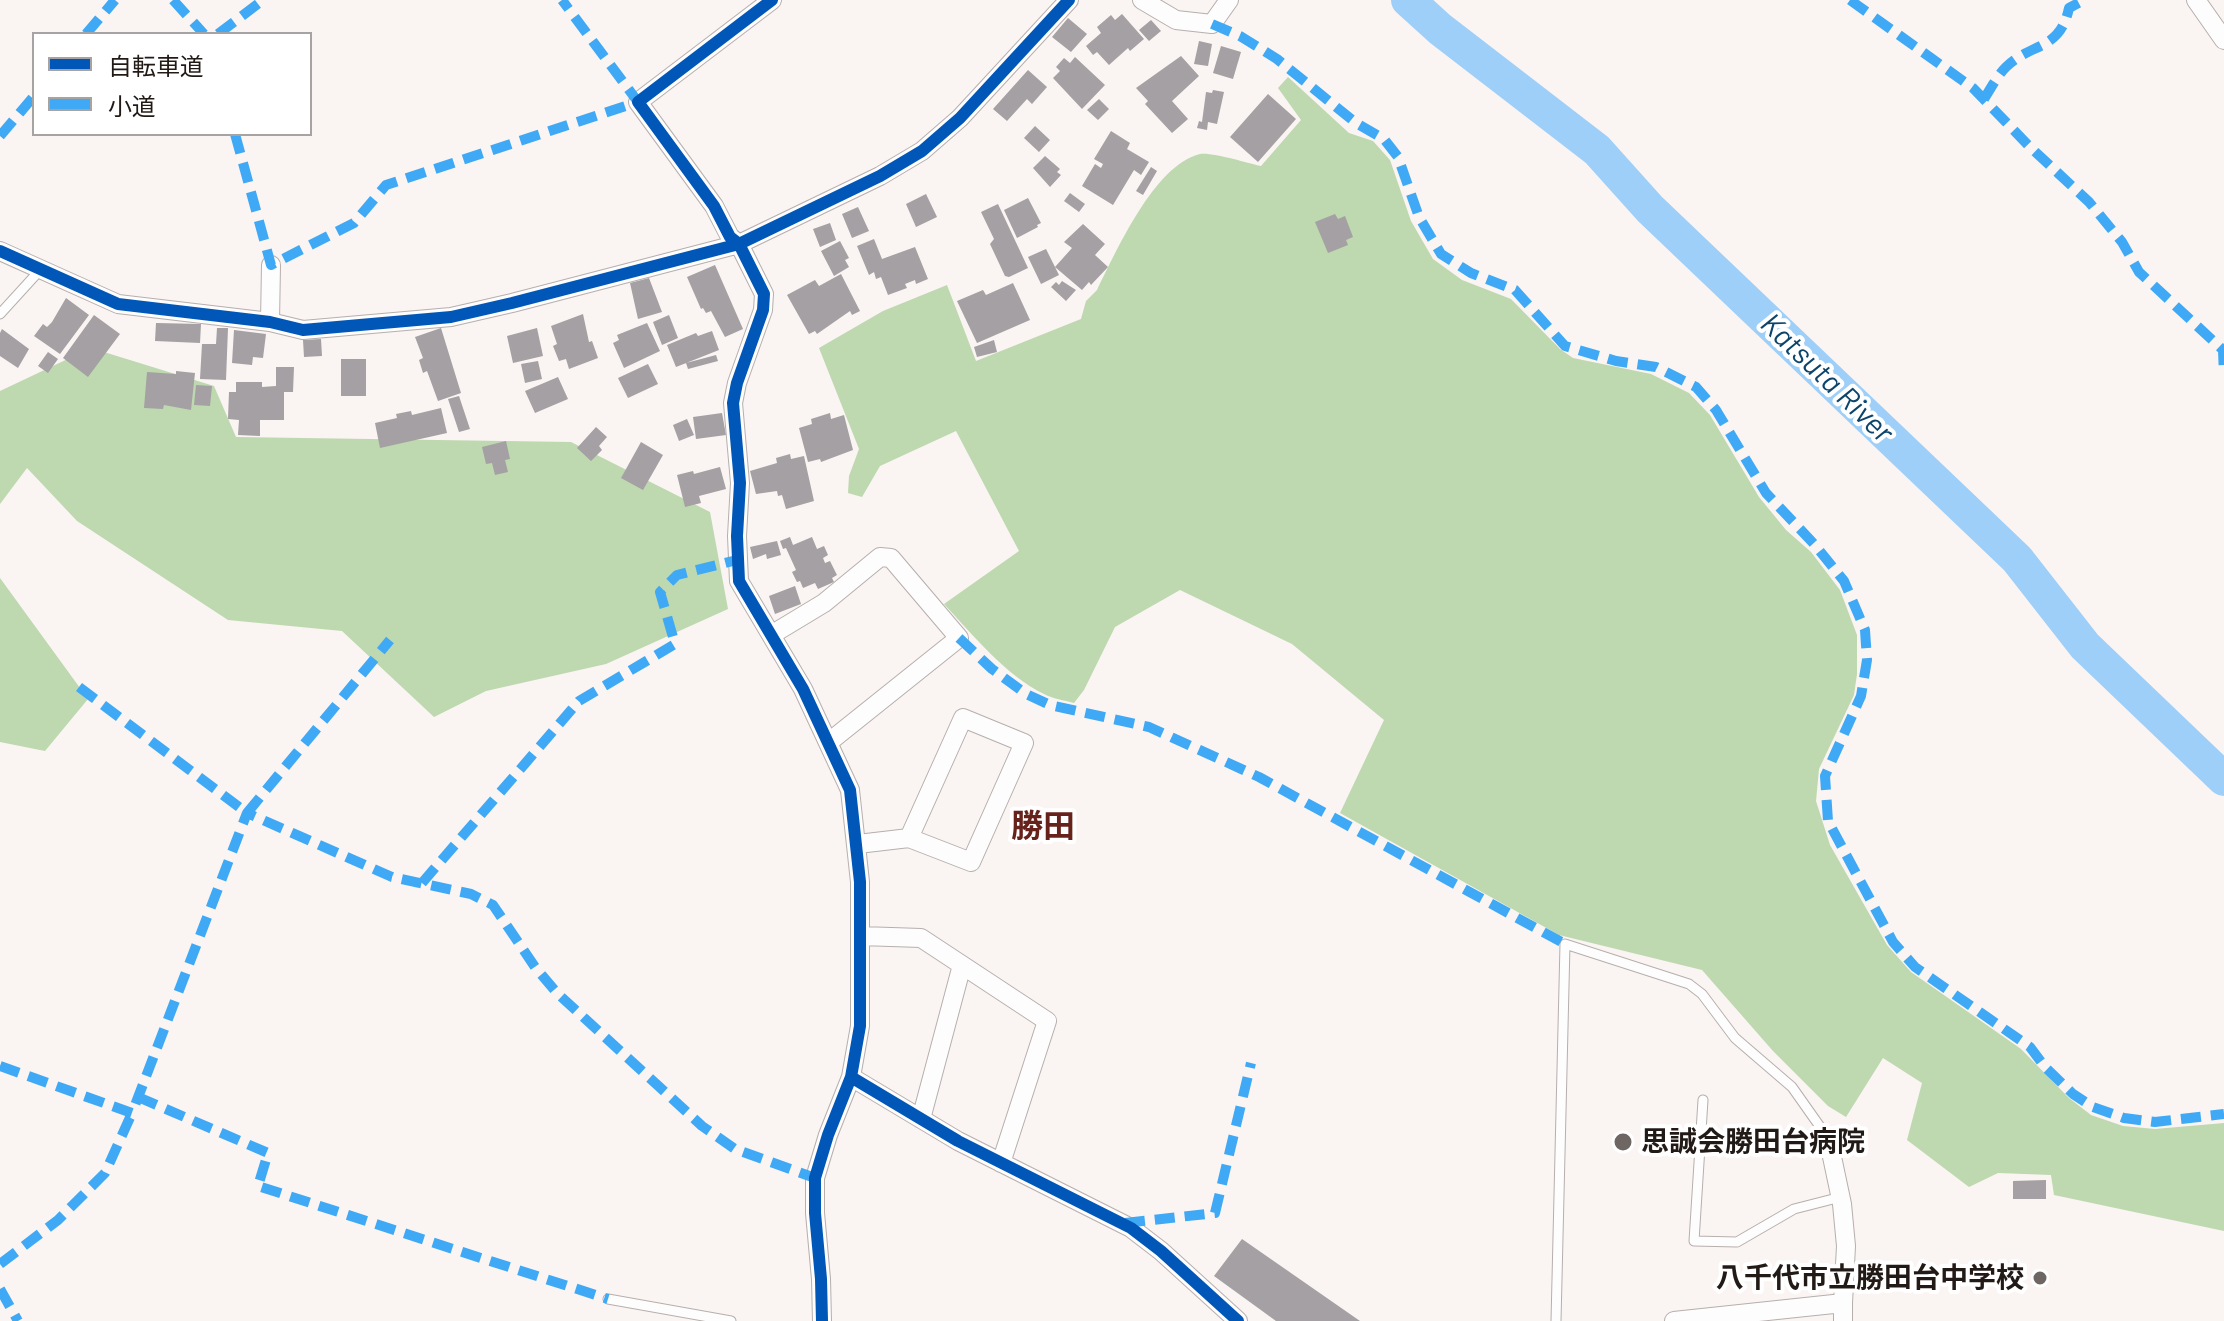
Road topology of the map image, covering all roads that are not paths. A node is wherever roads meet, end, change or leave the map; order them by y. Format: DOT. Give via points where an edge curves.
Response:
graph roads {
  1 [pos="772,0"];
  2 [pos="1069,0"];
  3 [pos="1142,0"];
  4 [pos="1229,0"];
  5 [pos="2196,0"];
  6 [pos="2224,40"];
  7 [pos="739,244"];
  8 [pos="0,251"];
  9 [pos="271,265"];
  10 [pos="41,269"];
  11 [pos="0,314"];
  12 [pos="270,322"];
  13 [pos="771,635"];
  14 [pos="829,742"];
  15 [pos="909,838"];
  16 [pos="858,844"];
  17 [pos="861,936"];
  18 [pos="962,965"];
  19 [pos="851,1077"];
  20 [pos="1703,1100"];
  21 [pos="921,1119"];
  22 [pos="1828,1138"];
  23 [pos="1001,1163"];
  24 [pos="1841,1197"];
  25 [pos="608,1299"];
  26 [pos="1843,1312"];
  27 [pos="1738,1317"];
  28 [pos="731,1321"];
  29 [pos="822,1321"];
  30 [pos="1238,1321"];
  31 [pos="1556,1321"];
  32 [pos="1674,1321"];
  1 -- 7 [label="street" via="638,102"];
  2 -- 7 [label="street" via="997,81 922,151"];
  3 -- 4 [label="street" via="1176,20 1212,24"];
  5 -- 6 [label="street"];
  7 -- 12 [label="street" via="451,317 303,330"];
  7 -- 13 [label="street" via="764,294 733,403 740,483 737,560 739,581"];
  8 -- 10 [label="street"];
  9 -- 12 [label="street"];
  10 -- 11 [label="lane"];
  10 -- 12 [label="street" via="118,304"];
  13 -- 14 [label="street"];
  13 -- 14 [label="street" via="824,603 880,557 891,558 959,638"];
  14 -- 16 [label="street" via="850,790"];
  15 -- 15 [label="street" via="971,862 1024,743 963,718"];
  15 -- 16 [label="street"];
  16 -- 17 [label="street"];
  17 -- 18 [label="street" via="921,938"];
  17 -- 19 [label="street" via="860,1026"];
  18 -- 21 [label="street"];
  18 -- 23 [label="street" via="1047,1021"];
  19 -- 21 [label="street"];
  19 -- 29 [label="street" via="815,1178"];
  20 -- 24 [label="lane" via="1694,1241 1737,1242 1794,1209"];
  21 -- 23 [label="street"];
  22 -- 24 [label="street"];
  22 -- 31 [label="lane" via="1792,1087 1735,1038 1689,984 1565,944"];
  23 -- 30 [label="street" via="1131,1228"];
  24 -- 26 [label="street" via="1846,1246"];
  25 -- 28 [label="lane"];
  26 -- 27 [label="street"];
  27 -- 32 [label="street"];
}
